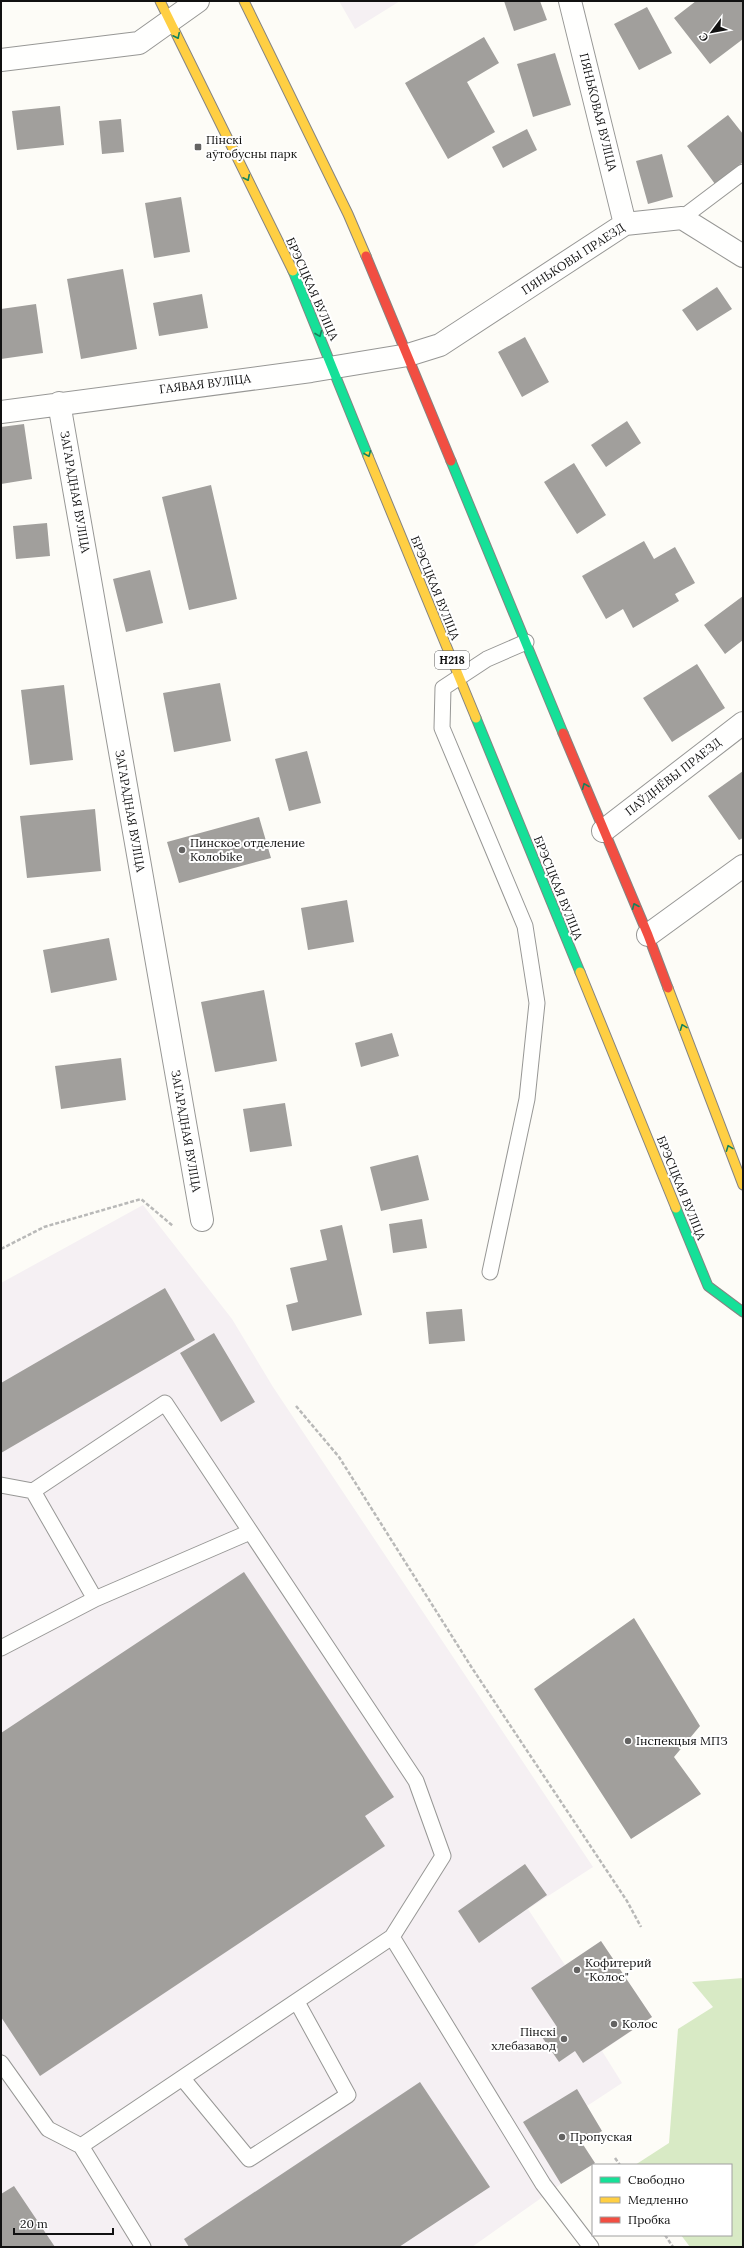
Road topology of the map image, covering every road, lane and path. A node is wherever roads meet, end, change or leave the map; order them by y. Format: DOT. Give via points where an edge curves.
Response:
graph roads {
  1 [pos="160,1"];
  2 [pos="198,1"];
  3 [pos="244,1"];
  4 [pos="570,1"];
  5 [pos="170,21"];
  6 [pos="1,60"];
  7 [pos="743,172"];
  8 [pos="682,218"];
  9 [pos="625,224"];
  10 [pos="743,256"];
  11 [pos="408,355"];
  12 [pos="332,368"];
  13 [pos="59,402"];
  14 [pos="1,412"];
  15 [pos="526,642"];
  16 [pos="459,678"];
  17 [pos="743,723"];
  18 [pos="603,831"];
  19 [pos="743,866"];
  20 [pos="648,935"];
  21 [pos="743,1185"];
  22 [pos="202,1220"];
  23 [pos="1,1249"];
  24 [pos="490,1272"];
  25 [pos="743,1312"];
  26 [pos="296,1406"];
  27 [pos="1,1485"];
  28 [pos="33,1491"];
  29 [pos="250,1532"];
  30 [pos="95,1599"];
  31 [pos="1,1648"];
  32 [pos="641,1927"];
  33 [pos="392,1937"];
  34 [pos="297,2002"];
  35 [pos="1,2063"];
  36 [pos="183,2079"];
  37 [pos="81,2146"];
  38 [pos="616,2158"];
  39 [pos="619,2164"];
  40 [pos="666,2236"];
  41 [pos="143,2247"];
  42 [pos="590,2247"];
  43 [pos="673,2247"];
  1 -- 5 [label="main road, БРЭСЦКАЯ ВУЛІЦА / Н218"];
  2 -- 5 [label="street"];
  3 -- 11 [label="main road" via="348,214"];
  4 -- 9 [label="street, ПЯНЬКОВАЯ ВУЛІЦА"];
  5 -- 6 [label="street" via="139,43"];
  5 -- 12 [label="main road, БРЭСЦКАЯ ВУЛІЦА / Н218, one-way" via="294,274"];
  7 -- 8 [label="lane"];
  8 -- 9 [label="street, ПЯНЬКОВЫ ПРАЕЗД"];
  8 -- 10 [label="street"];
  9 -- 11 [label="street, ПЯНЬКОВЫ ПРАЕЗД" via="440,345"];
  11 -- 12 [label="street, ГАЯВАЯ ВУЛІЦА"];
  11 -- 15 [label="main road"];
  12 -- 13 [label="street, ГАЯВАЯ ВУЛІЦА"];
  12 -- 16 [label="main road, БРЭСЦКАЯ ВУЛІЦА / Н218, one-way"];
  13 -- 14 [label="street, ГАЯВАЯ ВУЛІЦА"];
  13 -- 22 [label="street, ЗАГАРАДНАЯ ВУЛІЦА"];
  15 -- 16 [label="lane" via="487,659"];
  18 -- 15 [label="main road, one-way"];
  16 -- 24 [label="lane" via="443,688 442,728 525,926 537,1003 527,1099"];
  16 -- 25 [label="main road, БРЭСЦКАЯ ВУЛІЦА / Н218" via="708,1286"];
  17 -- 18 [label="street, ПАЎДНЁВЫ ПРАЕЗД"];
  20 -- 18 [label="main road, one-way"];
  19 -- 20 [label="street"];
  21 -- 20 [label="main road, one-way"];
  22 -- 23 [label="path" via="180,1232 141,1199 44,1227"];
  26 -- 32 [label="path" via="339,1457 472,1668 627,1901"];
  27 -- 28 [label="lane"];
  28 -- 29 [label="lane" via="165,1403"];
  28 -- 30 [label="lane"];
  29 -- 30 [label="lane"];
  29 -- 33 [label="lane" via="416,1781 443,1856"];
  30 -- 31 [label="lane"];
  33 -- 34 [label="lane"];
  33 -- 42 [label="lane" via="543,2184"];
  34 -- 36 [label="lane"];
  34 -- 36 [label="lane" via="348,2095 249,2159"];
  35 -- 37 [label="lane" via="48,2129"];
  36 -- 37 [label="lane"];
  37 -- 41 [label="lane"];
  38 -- 39 [label="path"];
  40 -- 43 [label="path"];
}
